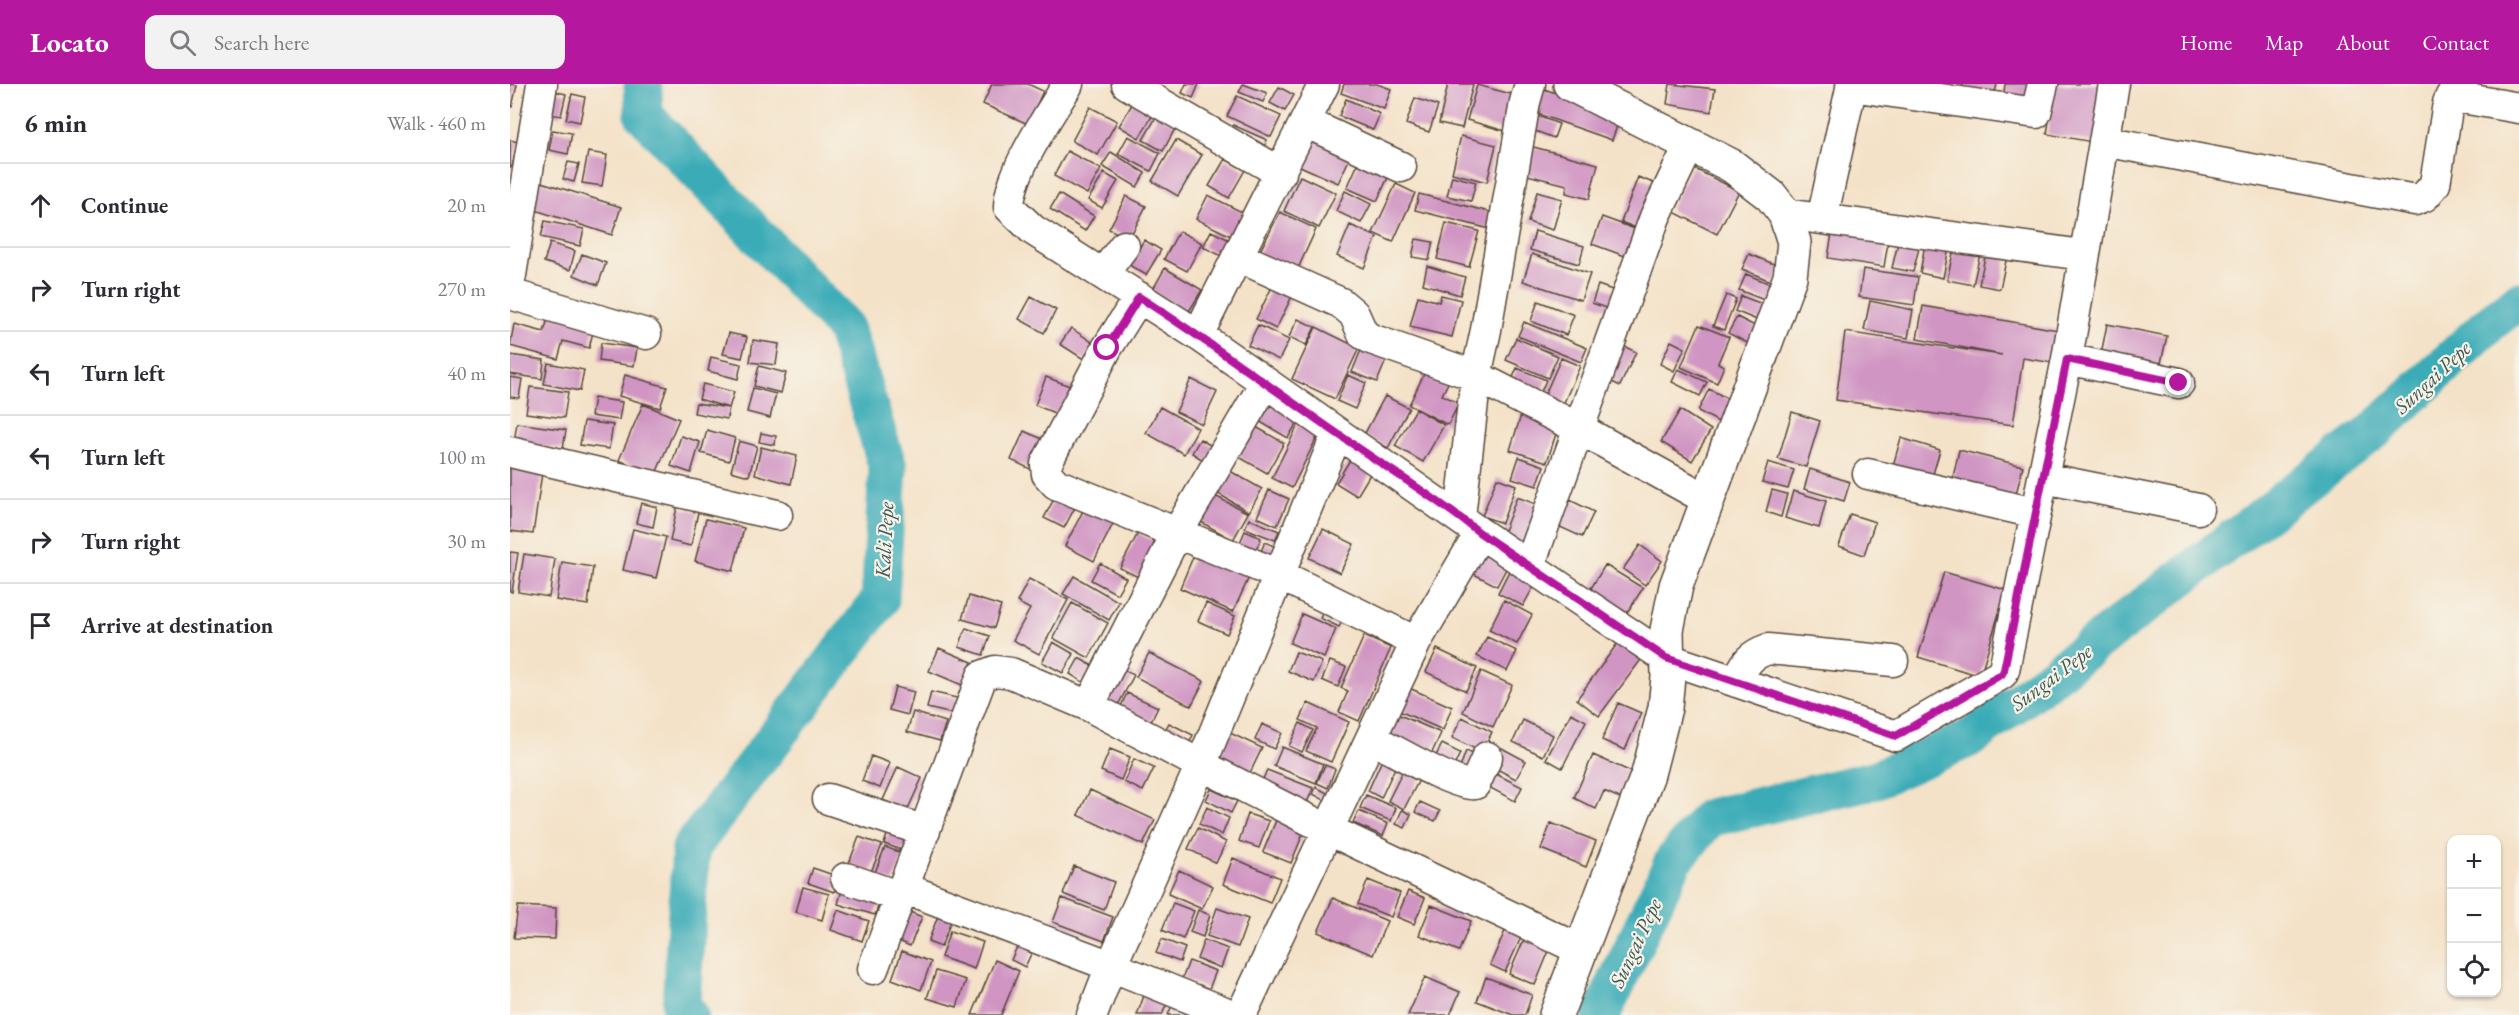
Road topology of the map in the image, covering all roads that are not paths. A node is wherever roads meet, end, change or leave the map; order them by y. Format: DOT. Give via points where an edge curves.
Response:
graph roads {
  1 [pos="542,84"];
  2 [pos="1068,84"];
  3 [pos="1127,84"];
  4 [pos="1324,84"];
  5 [pos="1530,84"];
  6 [pos="1570,84"];
  7 [pos="2043,84"];
  8 [pos="2114,84"];
  9 [pos="1852,85"];
  10 [pos="2519,108"];
  11 [pos="1305,122"];
  12 [pos="2104,141"];
  13 [pos="1690,144"];
  14 [pos="1401,167"];
  15 [pos="1281,173"];
  16 [pos="1785,214"];
  17 [pos="1822,219"];
  18 [pos="1124,246"];
  19 [pos="2083,255"];
  20 [pos="1239,258"];
  21 [pos="1102,274"];
  22 [pos="510,281"];
  23 [pos="510,294"];
  24 [pos="1139,297"];
  25 [pos="646,334"];
  26 [pos="1198,335"];
  27 [pos="2067,359"];
  28 [pos="1476,376"];
  29 [pos="1265,382"];
  30 [pos="2179,383"];
  31 [pos="1578,428"];
  32 [pos="1337,434"];
  33 [pos="510,452"];
  34 [pos="1868,474"];
  35 [pos="2044,478"];
  36 [pos="1708,500"];
  37 [pos="2198,509"];
  38 [pos="2035,513"];
  39 [pos="777,515"];
  40 [pos="1470,525"];
  41 [pos="1177,533"];
  42 [pos="1529,567"];
  43 [pos="1280,575"];
  44 [pos="1416,642"];
  45 [pos="1666,658"];
  46 [pos="1893,661"];
  47 [pos="1736,682"];
  48 [pos="1089,706"];
  49 [pos="1371,738"];
  50 [pos="1487,757"];
  51 [pos="1201,765"];
  52 [pos="828,799"];
  53 [pos="1329,830"];
  54 [pos="925,831"];
  55 [pos="846,878"];
  56 [pos="902,892"];
  57 [pos="1581,950"];
  58 [pos="1111,966"];
  59 [pos="873,969"];
  60 [pos="1092,1015"];
  61 [pos="1232,1015"];
  62 [pos="1241,1015"];
  63 [pos="1556,1015"];
  1 -- 22 [label="street"];
  2 -- 21 [label="street" via="1014,182 1009,207 1033,230"];
  3 -- 15 [label="street"];
  4 -- 11 [label="street"];
  5 -- 28 [label="street"];
  6 -- 13 [label="main road"];
  7 -- 9 [label="street" via="2036,113"];
  8 -- 12 [label="street"];
  9 -- 17 [label="street"];
  10 -- 12 [label="street" via="2451,96 2435,184 2425,196 2415,200"];
  11 -- 14 [label="street"];
  11 -- 15 [label="street"];
  12 -- 19 [label="street"];
  13 -- 16 [label="main road" via="1732,166 1771,196"];
  13 -- 31 [label="street" via="1655,217"];
  15 -- 20 [label="street"];
  16 -- 17 [label="street"];
  16 -- 36 [label="main road" via="1794,242 1790,278"];
  17 -- 19 [label="street"];
  18 -- 21 [label="street"];
  19 -- 27 [label="street"];
  20 -- 26 [label="street"];
  20 -- 28 [label="street" via="1341,303 1371,339"];
  21 -- 24 [label="street"];
  23 -- 25 [label="street"];
  24 -- 26 [label="street"];
  24 -- 41 [label="street" via="1107,348 1046,464 1047,474 1056,484"];
  26 -- 29 [label="street"];
  27 -- 30 [label="street"];
  27 -- 35 [label="street"];
  28 -- 31 [label="street"];
  28 -- 40 [label="street"];
  29 -- 32 [label="street"];
  29 -- 41 [label="street"];
  31 -- 36 [label="street"];
  31 -- 42 [label="street"];
  32 -- 40 [label="street"];
  32 -- 43 [label="street"];
  33 -- 39 [label="street"];
  34 -- 38 [label="street"];
  35 -- 37 [label="street"];
  35 -- 38 [label="street"];
  36 -- 45 [label="main road" via="1676,586"];
  38 -- 47 [label="street" via="2002,674 1896,736"];
  40 -- 42 [label="street"];
  40 -- 44 [label="street"];
  41 -- 43 [label="street"];
  41 -- 48 [label="street"];
  42 -- 45 [label="street"];
  43 -- 44 [label="street"];
  43 -- 51 [label="street"];
  44 -- 49 [label="street"];
  45 -- 47 [label="street"];
  45 -- 57 [label="main road" via="1665,708 1648,774"];
  46 -- 47 [label="street" via="1768,649 1747,661"];
  48 -- 51 [label="street"];
  48 -- 54 [label="street" via="1011,673 995,671 982,676"];
  49 -- 50 [label="street" via="1463,784 1475,784"];
  49 -- 53 [label="street"];
  51 -- 53 [label="street"];
  51 -- 58 [label="street"];
  52 -- 54 [label="street"];
  53 -- 57 [label="street"];
  53 -- 62 [label="street"];
  54 -- 56 [label="street"];
  55 -- 56 [label="street"];
  56 -- 58 [label="street"];
  56 -- 59 [label="street"];
  57 -- 63 [label="main road"];
  58 -- 60 [label="street"];
  58 -- 61 [label="street"];
}
